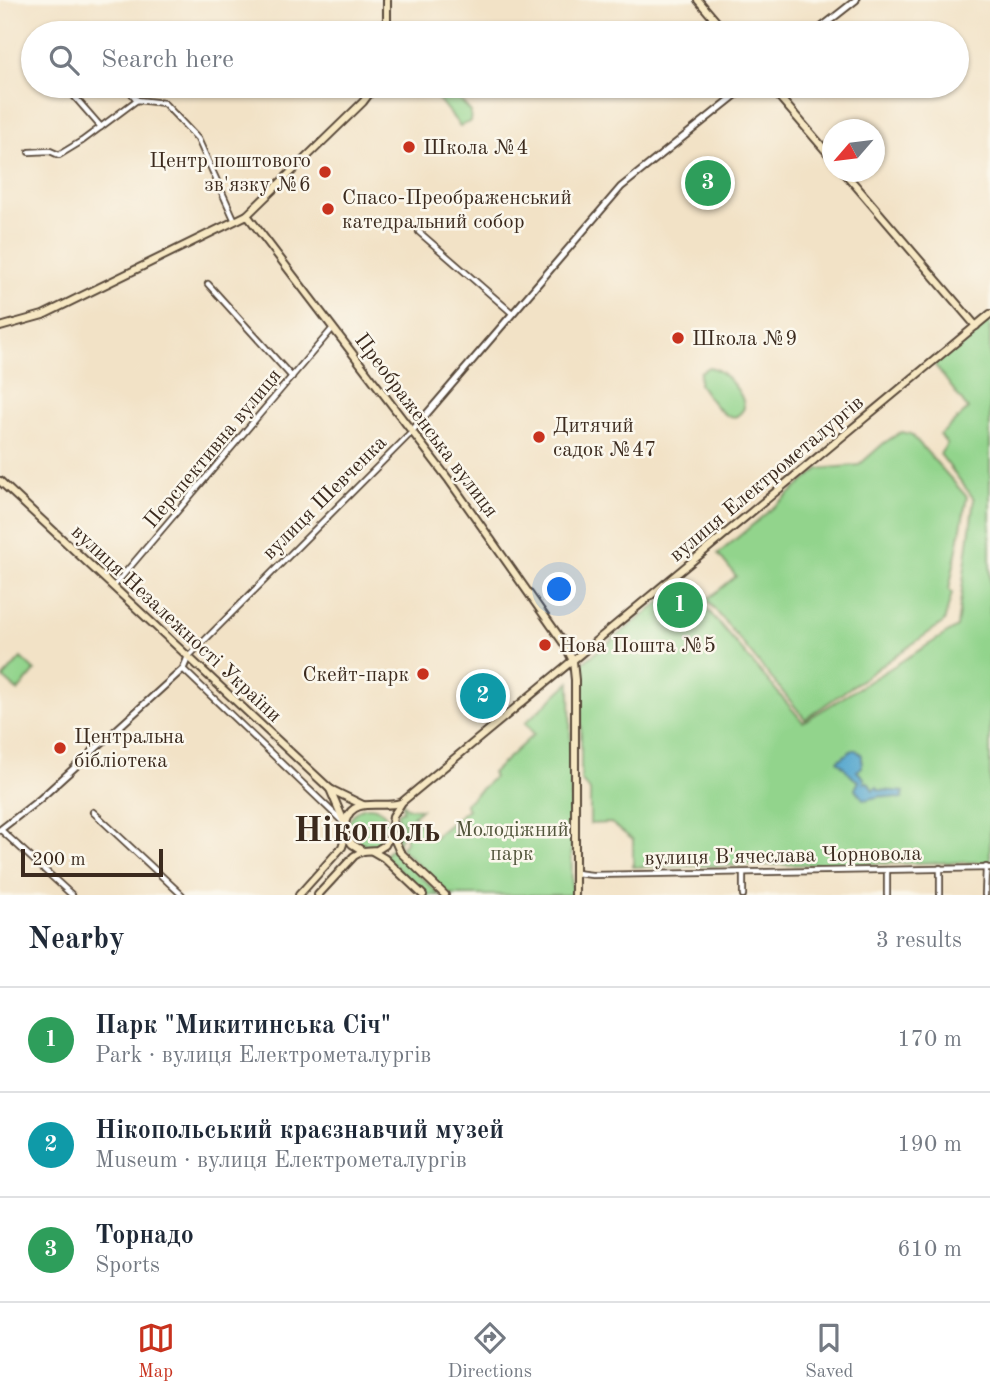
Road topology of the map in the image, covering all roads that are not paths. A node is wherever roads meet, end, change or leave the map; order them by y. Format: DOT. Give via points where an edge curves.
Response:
graph roads {
  1 [pos="387,0"];
  2 [pos="698,0"];
  3 [pos="856,0"];
  4 [pos="387,21"];
  5 [pos="716,21"];
  6 [pos="829,21"];
  7 [pos="76,98"];
  8 [pos="366,98"];
  9 [pos="732,98"];
  10 [pos="780,98"];
  11 [pos="137,100"];
  12 [pos="101,127"];
  13 [pos="822,146"];
  14 [pos="29,152"];
  15 [pos="853,182"];
  16 [pos="247,215"];
  17 [pos="235,221"];
  18 [pos="419,232"];
  19 [pos="208,284"];
  20 [pos="512,313"];
  21 [pos="990,314"];
  22 [pos="976,326"];
  23 [pos="0,327"];
  24 [pos="333,328"];
  25 [pos="292,377"];
  26 [pos="412,431"];
  27 [pos="0,481"];
  28 [pos="113,587"];
  29 [pos="188,657"];
  30 [pos="573,661"];
  31 [pos="183,670"];
  32 [pos="330,789"];
  33 [pos="402,802"];
  34 [pos="363,805"];
  35 [pos="378,806"];
  36 [pos="93,812"];
  37 [pos="391,822"];
  38 [pos="344,823"];
  39 [pos="1,830"];
  40 [pos="346,833"];
  41 [pos="391,833"];
  42 [pos="363,851"];
  43 [pos="372,851"];
  44 [pos="940,868"];
  45 [pos="988,868"];
  46 [pos="887,870"];
  47 [pos="576,873"];
  48 [pos="743,873"];
  49 [pos="72,895"];
  50 [pos="182,895"];
  51 [pos="299,895"];
  52 [pos="318,895"];
  53 [pos="423,895"];
  54 [pos="445,895"];
  55 [pos="575,895"];
  56 [pos="743,895"];
  57 [pos="887,895"];
  58 [pos="940,895"];
  59 [pos="985,895"];
  1 -- 4 [label="main road"];
  2 -- 5 [label="main road"];
  3 -- 6 [label="street"];
  7 -- 12 [label="street"];
  8 -- 16 [label="main road"];
  9 -- 20 [label="street, вулиця Шевченка" via="621,187"];
  10 -- 13 [label="main road"];
  11 -- 12 [label="street"];
  11 -- 17 [label="street" via="164,103 198,139"];
  12 -- 14 [label="street" via="59,155"];
  15 -- 22 [label="main road"];
  16 -- 17 [label="main road"];
  16 -- 24 [label="main road, Преображенська вулиця"];
  17 -- 23 [label="main road" via="43,315"];
  18 -- 20 [label="street"];
  19 -- 25 [label="street"];
  20 -- 26 [label="street, вулиця Шевченка"];
  21 -- 22 [label="main road, вулиця Електрометалургів"];
  22 -- 30 [label="main road, вулиця Електрометалургів"];
  24 -- 25 [label="street, Перспективна вулиця"];
  24 -- 26 [label="main road, Преображенська вулиця"];
  25 -- 28 [label="street, Перспективна вулиця"];
  26 -- 29 [label="street, вулиця Шевченка"];
  26 -- 30 [label="main road, Преображенська вулиця"];
  27 -- 28 [label="main road, вулиця Незалежності України"];
  28 -- 29 [label="main road, вулиця Незалежності України"];
  29 -- 31 [label="street, вулиця Шевченка"];
  29 -- 32 [label="main road, вулиця Незалежності України"];
  30 -- 33 [label="main road, вулиця Електрометалургів"];
  30 -- 47 [label="main road"];
  31 -- 38 [label="street"];
  31 -- 39 [label="street, вулиця Шевченка"];
  32 -- 34 [label="main road"];
  32 -- 38 [label="main road"];
  33 -- 35 [label="main road"];
  33 -- 37 [label="main road, вулиця Електрометалургів"];
  34 -- 35 [label="main road"];
  34 -- 38 [label="main road"];
  35 -- 37 [label="main road"];
  36 -- 50 [label="street"];
  37 -- 41 [label="main road, вулиця Електрометалургів"];
  38 -- 40 [label="main road"];
  39 -- 49 [label="street"];
  40 -- 42 [label="main road"];
  40 -- 51 [label="main road" via="342,848"];
  41 -- 43 [label="main road" via="385,845"];
  41 -- 54 [label="main road" via="400,852"];
  42 -- 43 [label="main road"];
  42 -- 52 [label="main road"];
  43 -- 53 [label="main road"];
  44 -- 45 [label="street, вулиця В'ячеслава Чорновола"];
  44 -- 46 [label="street, вулиця В'ячеслава Чорновола"];
  44 -- 58 [label="street"];
  45 -- 59 [label="street"];
  46 -- 48 [label="street, вулиця В'ячеслава Чорновола"];
  46 -- 57 [label="street"];
  47 -- 48 [label="street, вулиця В'ячеслава Чорновола"];
  47 -- 55 [label="main road"];
  48 -- 56 [label="street"];
}
